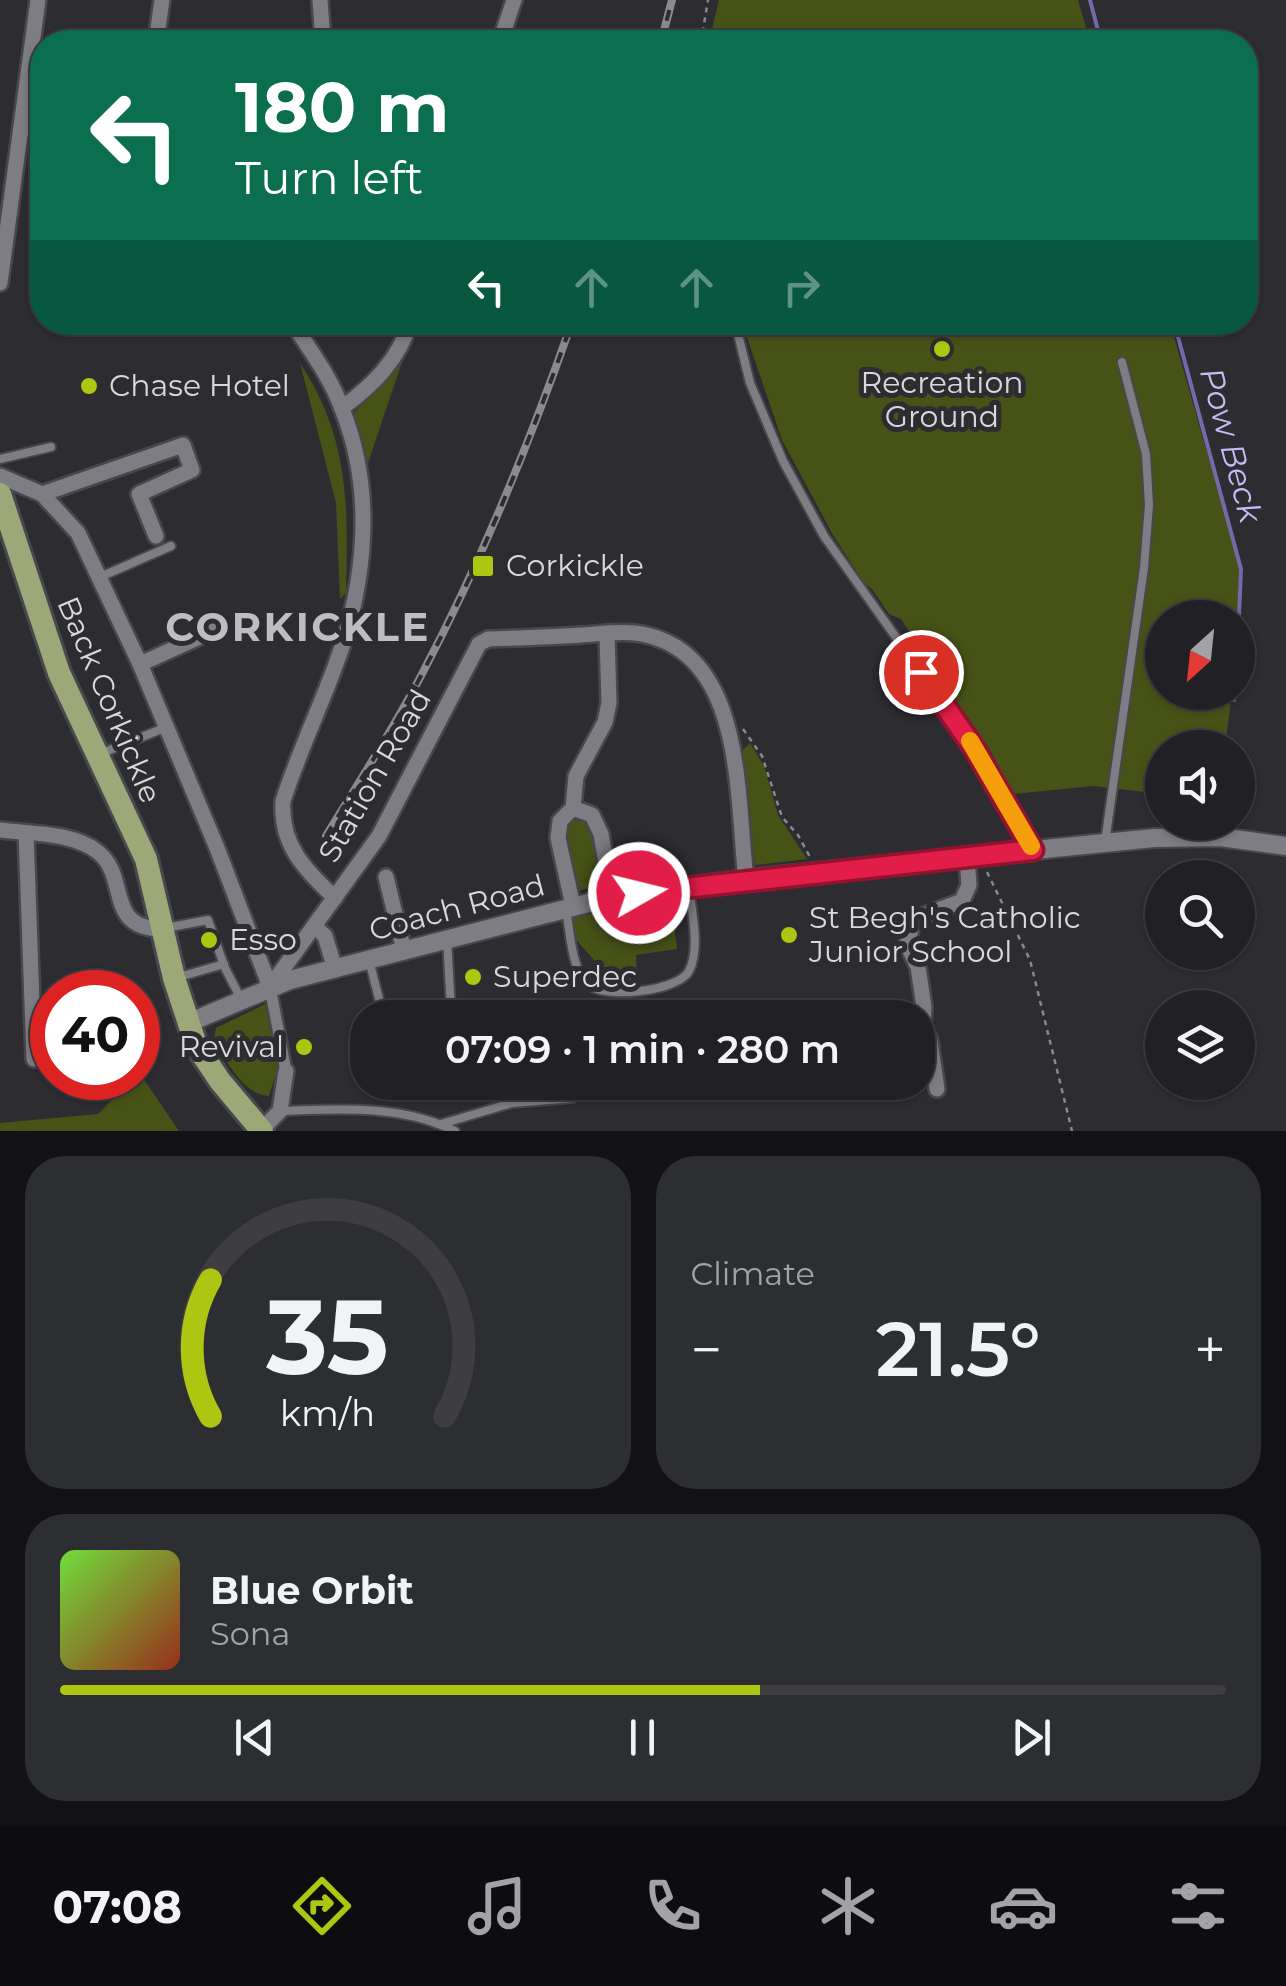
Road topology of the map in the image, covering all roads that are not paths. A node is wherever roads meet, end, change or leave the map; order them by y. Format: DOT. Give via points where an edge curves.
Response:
graph roads {
  1 [pos="38,0"];
  2 [pos="162,0"];
  3 [pos="320,0"];
  4 [pos="514,0"];
  5 [pos="34,30"];
  6 [pos="158,30"];
  7 [pos="323,30"];
  8 [pos="504,30"];
  9 [pos="30,64"];
  10 [pos="22,128"];
  11 [pos="30,129"];
  12 [pos="0,283"];
  13 [pos="300,335"];
  14 [pos="406,335"];
  15 [pos="738,335"];
  16 [pos="1122,362"];
  17 [pos="342,408"];
  18 [pos="51,448"];
  19 [pos="0,460"];
  20 [pos="0,476"];
  21 [pos="0,494"];
  22 [pos="42,494"];
  23 [pos="156,536"];
  24 [pos="171,546"];
  25 [pos="100,577"];
  26 [pos="215,630"];
  27 [pos="607,634"];
  28 [pos="140,664"];
  29 [pos="164,728"];
  30 [pos="96,756"];
  31 [pos="573,808"];
  32 [pos="0,830"];
  33 [pos="26,834"];
  34 [pos="1105,842"];
  35 [pos="1286,846"];
  36 [pos="1033,850"];
  37 [pos="974,858"];
  38 [pos="386,877"];
  39 [pos="746,879"];
  40 [pos="688,886"];
  41 [pos="612,897"];
  42 [pos="336,898"];
  43 [pos="570,907"];
  44 [pos="314,926"];
  45 [pos="162,929"];
  46 [pos="446,939"];
  47 [pos="404,951"];
  48 [pos="369,960"];
  49 [pos="224,964"];
  50 [pos="336,969"];
  51 [pos="31,970"];
  52 [pos="174,978"];
  53 [pos="270,987"];
  54 [pos="241,999"];
  55 [pos="379,1000"];
  56 [pos="450,1000"];
  57 [pos="923,1000"];
  58 [pos="188,1022"];
  59 [pos="286,1071"];
  60 [pos="935,1085"];
  61 [pos="937,1089"];
  62 [pos="548,1100"];
  63 [pos="280,1111"];
  64 [pos="440,1124"];
  65 [pos="262,1130"];
  66 [pos="455,1131"];
  1 -- 5 [label="street"];
  2 -- 6 [label="street"];
  3 -- 7 [label="street"];
  4 -- 8 [label="street"];
  9 -- 10 [label="street"];
  10 -- 11 [label="street"];
  10 -- 12 [label="street"];
  13 -- 17 [label="street"];
  14 -- 17 [label="street" via="385,369"];
  15 -- 36 [label="lane" via="782,462 824,536 974,748"];
  16 -- 34 [label="lane" via="1146,454 1149,505"];
  17 -- 42 [label="street" via="363,510 360,579 282,818 294,856"];
  18 -- 19 [label="lane"];
  20 -- 22 [label="street"];
  21 -- 30 [label="main road, Back Corkickle" via="58,672"];
  22 -- 23 [label="street" via="183,445 192,470 139,494"];
  22 -- 25 [label="street" via="78,534"];
  24 -- 25 [label="lane"];
  25 -- 28 [label="street"];
  26 -- 28 [label="street"];
  27 -- 31 [label="street" via="609,702 576,776"];
  27 -- 39 [label="street" via="659,639 711,682 730,731"];
  27 -- 42 [label="street, Station Road" via="479,644 379,836"];
  28 -- 29 [label="street"];
  29 -- 30 [label="lane"];
  29 -- 53 [label="street"];
  30 -- 45 [label="main road, Back Corkickle" via="146,860"];
  31 -- 41 [label="street" via="592,815 601,834"];
  31 -- 43 [label="street" via="560,821 558,838"];
  32 -- 33 [label="street"];
  33 -- 45 [label="street" via="80,840 102,855 128,917 138,926"];
  33 -- 51 [label="street"];
  34 -- 35 [label="street, Coach Road" via="1220,837"];
  34 -- 36 [label="street, Coach Road"];
  36 -- 37 [label="street, Coach Road"];
  37 -- 39 [label="street, Coach Road"];
  37 -- 57 [label="street" via="962,901 914,918 907,944"];
  38 -- 47 [label="street"];
  39 -- 40 [label="street, Coach Road"];
  40 -- 41 [label="street, Coach Road"];
  40 -- 43 [label="lane" via="694,957 688,974 670,986 612,992 587,984"];
  41 -- 43 [label="street, Coach Road"];
  42 -- 44 [label="street, Station Road"];
  43 -- 46 [label="street, Coach Road"];
  44 -- 50 [label="street" via="325,936"];
  44 -- 53 [label="street, Station Road"];
  45 -- 49 [label="lane" via="208,920"];
  45 -- 52 [label="main road"];
  46 -- 47 [label="street, Coach Road"];
  46 -- 56 [label="lane"];
  47 -- 48 [label="street, Coach Road"];
  48 -- 50 [label="street, Coach Road"];
  48 -- 55 [label="lane"];
  49 -- 52 [label="lane"];
  49 -- 54 [label="lane"];
  50 -- 53 [label="street, Coach Road"];
  52 -- 58 [label="main road"];
  53 -- 54 [label="street, Coach Road"];
  53 -- 59 [label="street"];
  54 -- 58 [label="street, Coach Road"];
  58 -- 65 [label="main road" via="206,1064"];
  59 -- 63 [label="street"];
  60 -- 61 [label="street"];
  62 -- 64 [label="lane"];
  63 -- 64 [label="lane" via="382,1110"];
  63 -- 65 [label="street"];
  64 -- 66 [label="lane"];
}
